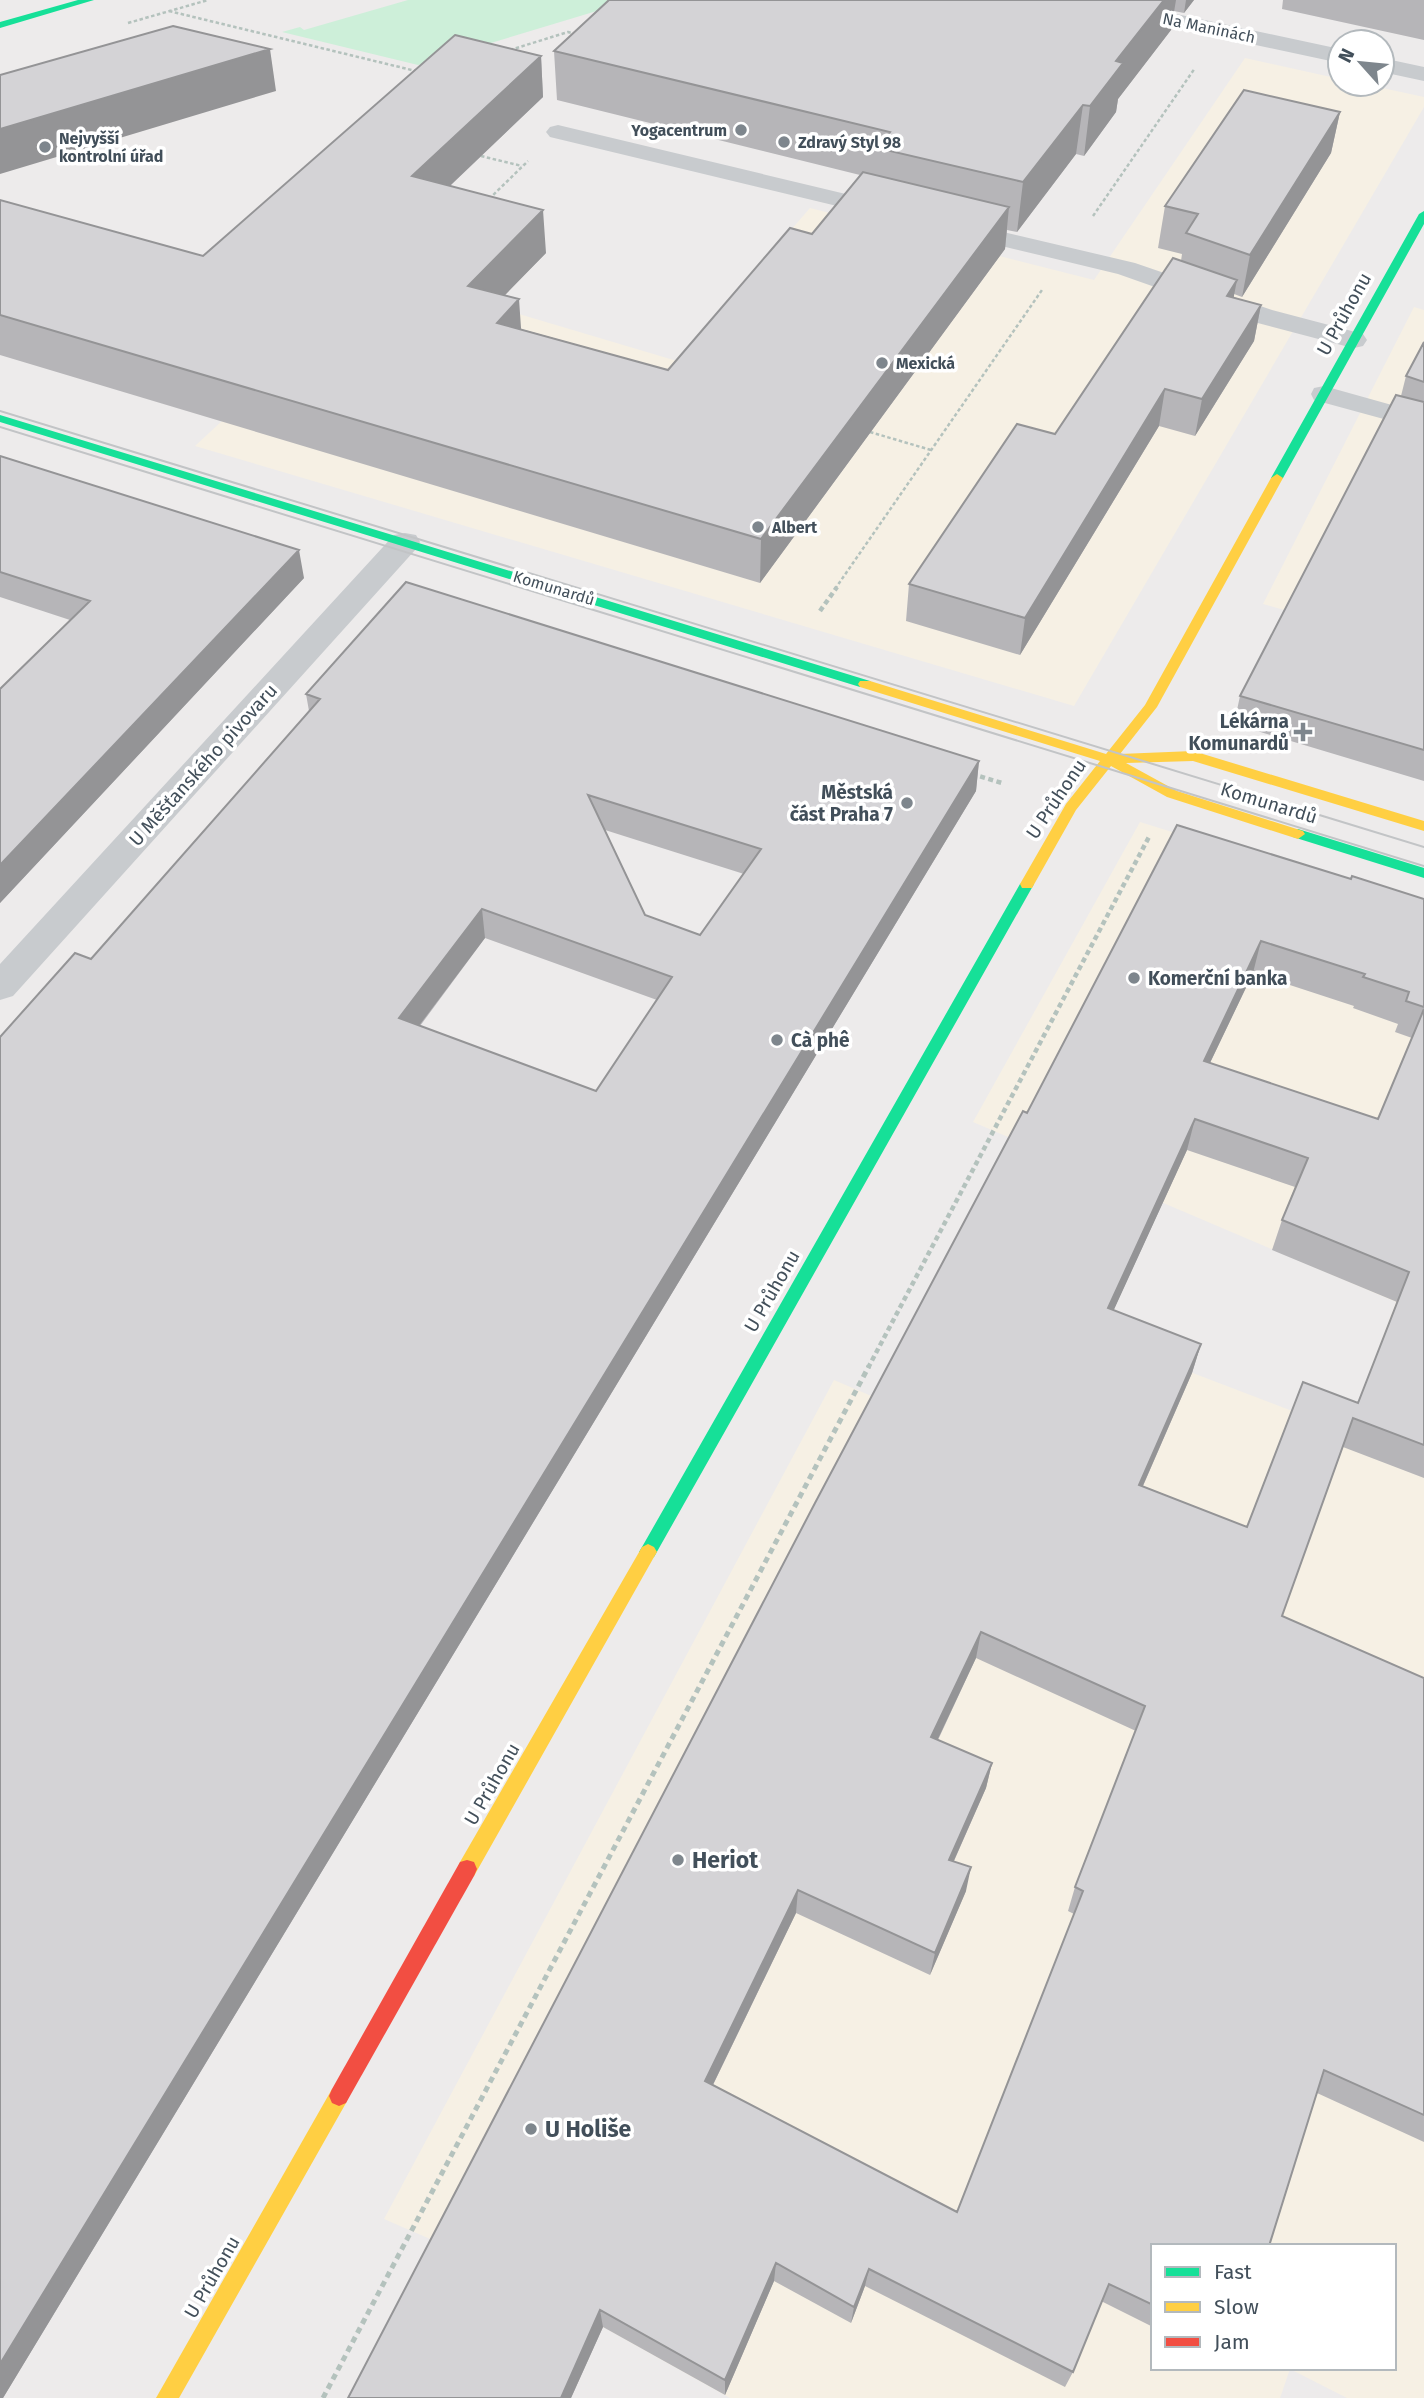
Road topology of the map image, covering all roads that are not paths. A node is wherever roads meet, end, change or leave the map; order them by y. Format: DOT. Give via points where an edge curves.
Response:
graph roads {
  1 [pos="89,0"];
  2 [pos="1079,0"];
  3 [pos="0,25"];
  4 [pos="1326,53"];
  5 [pos="1396,68"];
  6 [pos="1424,74"];
  7 [pos="558,132"];
  8 [pos="1424,214"];
  9 [pos="904,215"];
  10 [pos="932,222"];
  11 [pos="1354,340"];
  12 [pos="1324,394"];
  13 [pos="0,418"];
  14 [pos="1424,422"];
  15 [pos="405,542"];
  16 [pos="1108,759"];
  17 [pos="1424,826"];
  18 [pos="1424,873"];
  19 [pos="0,987"];
  20 [pos="167,2398"];
  1 -- 3 [label="street"];
  2 -- 4 [label="street, Na Maninách"];
  5 -- 6 [label="street"];
  7 -- 9 [label="lane"];
  8 -- 11 [label="street, U Průhonu"];
  10 -- 11 [label="lane" via="1126,268 1263,316"];
  11 -- 12 [label="street, U Průhonu"];
  12 -- 14 [label="lane"];
  12 -- 16 [label="street, U Průhonu" via="1150,707"];
  13 -- 15 [label="street, Komunardů"];
  15 -- 16 [label="street, Komunardů"];
  15 -- 19 [label="street, U Měšťanského pivovaru"];
  16 -- 17 [label="street, Komunardů" via="1193,756"];
  16 -- 18 [label="street, Komunardů" via="1172,794"];
  16 -- 20 [label="street, U Průhonu" via="1064,819"];
}
